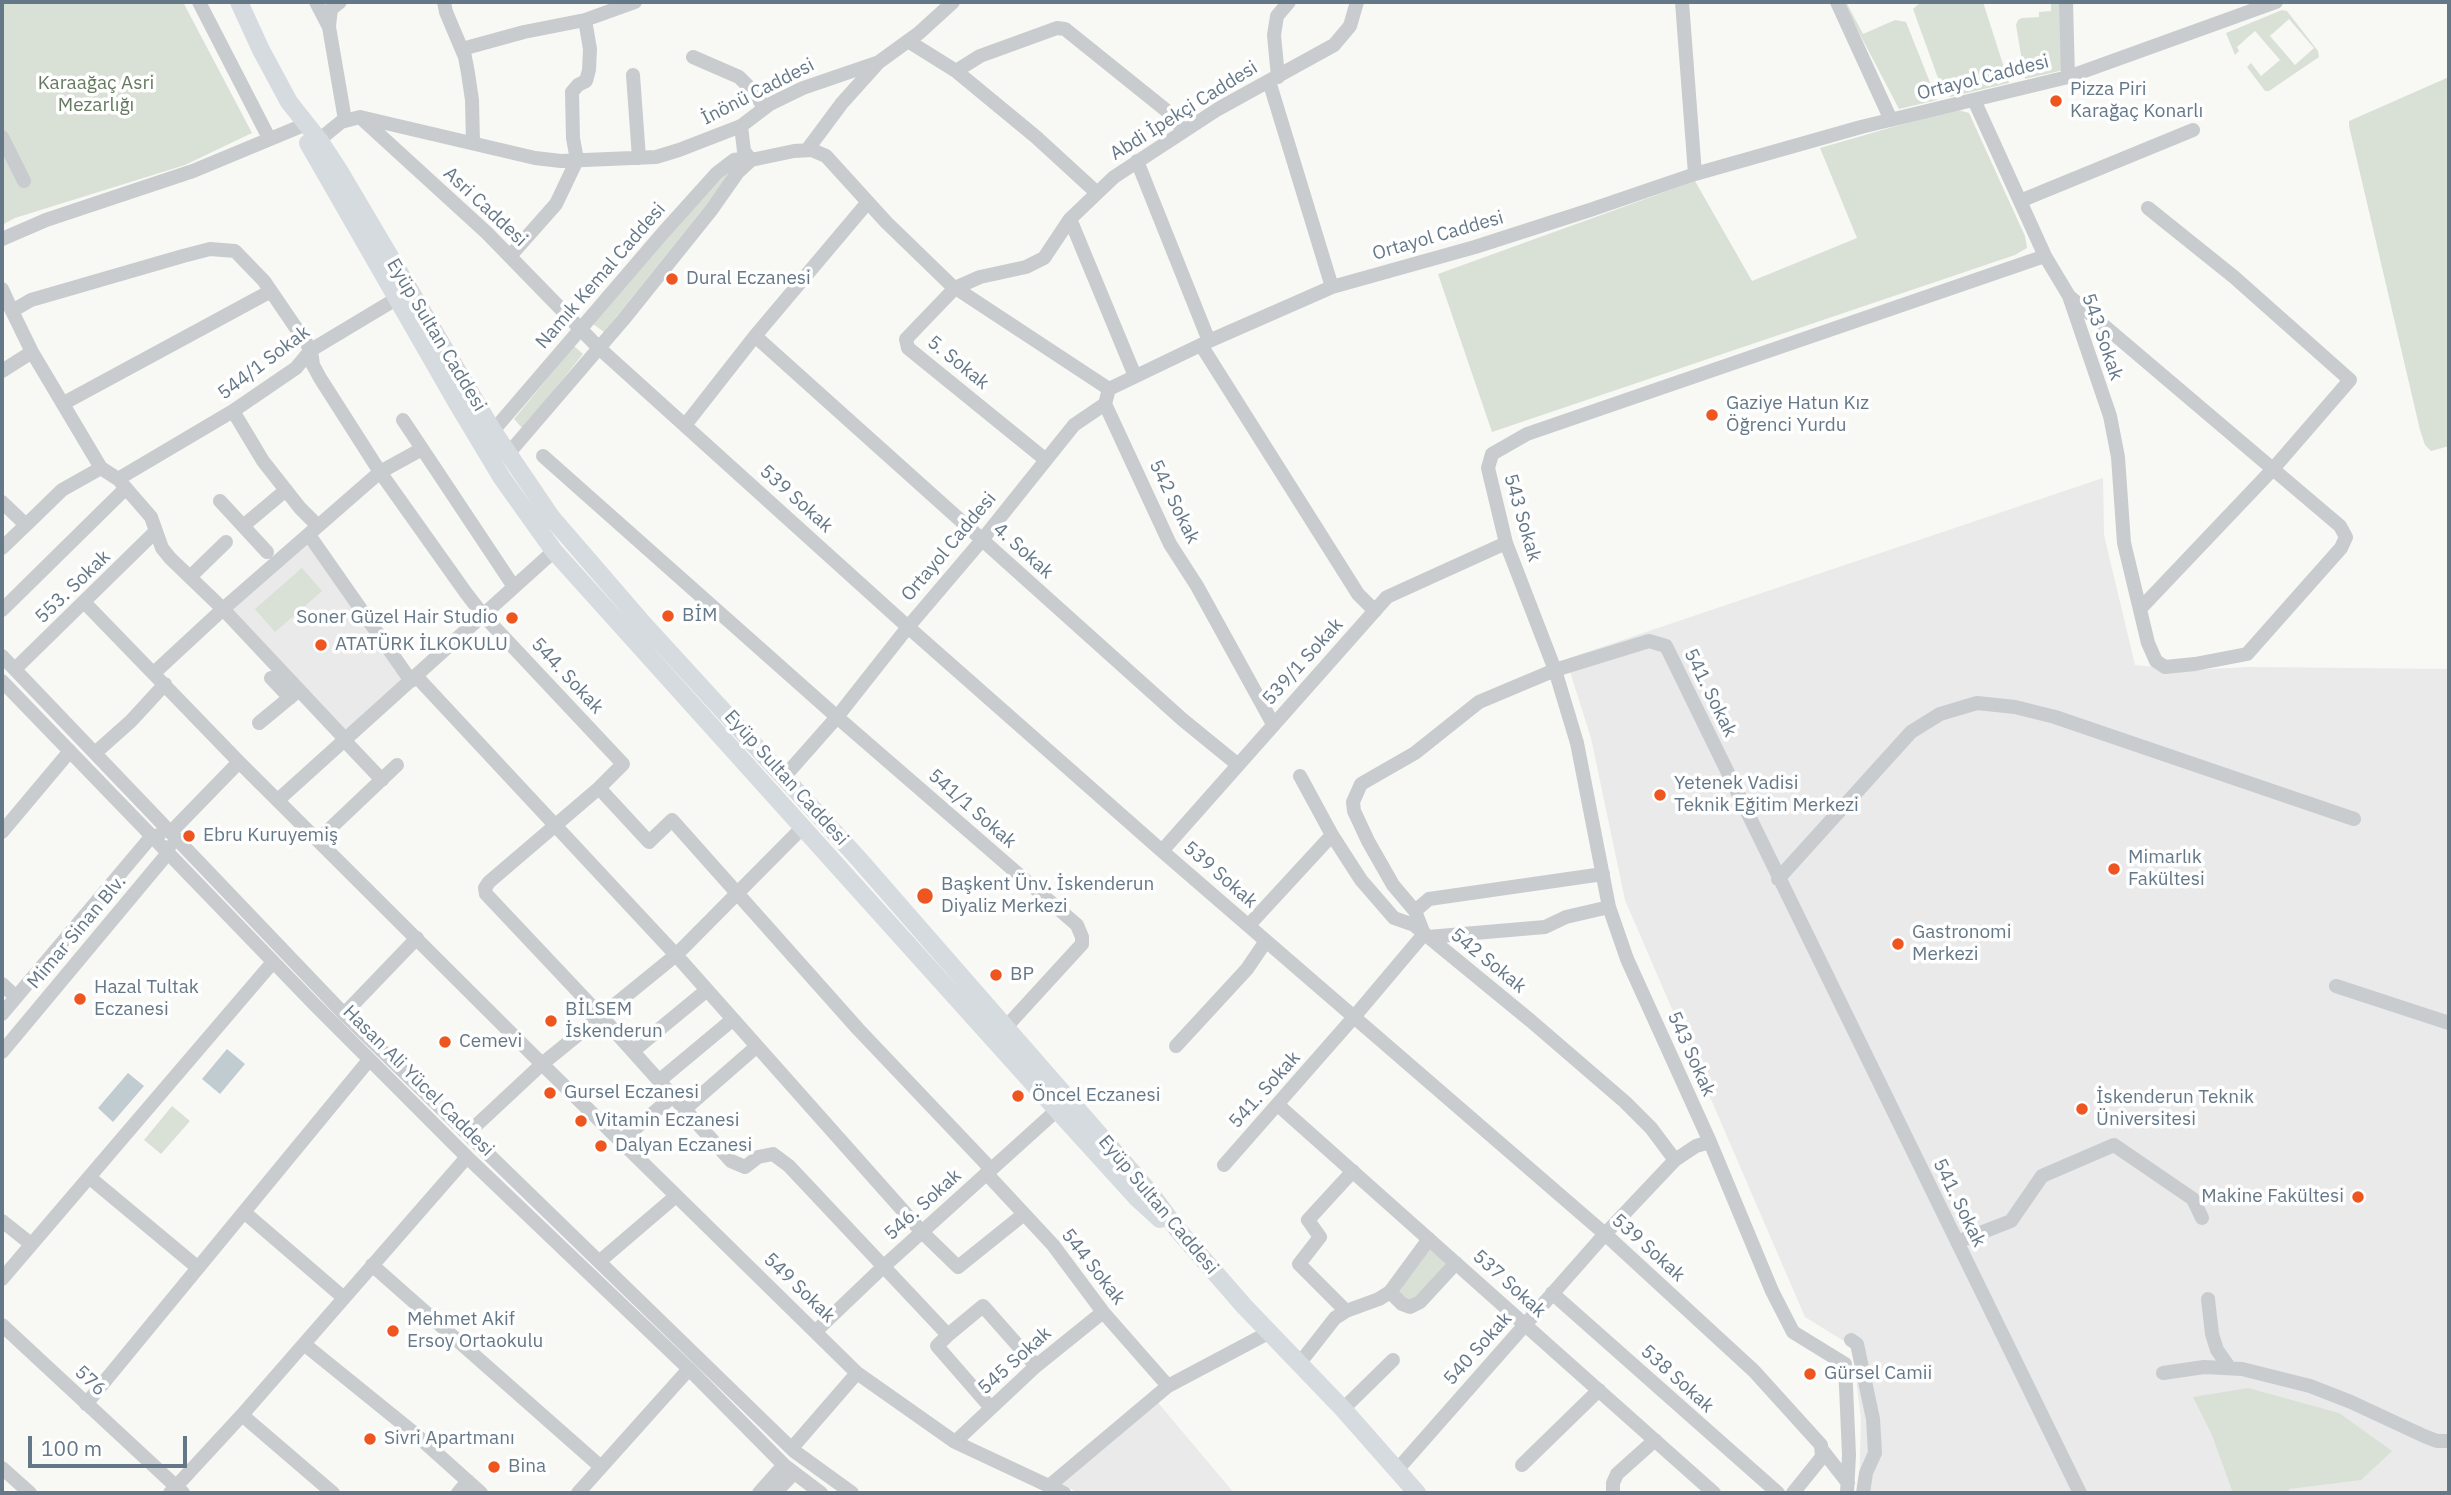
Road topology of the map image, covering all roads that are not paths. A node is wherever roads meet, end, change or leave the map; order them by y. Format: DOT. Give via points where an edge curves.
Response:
graph roads {
  1 [pos="199,2"];
  2 [pos="239,2"];
  3 [pos="316,2"];
  4 [pos="340,2"];
  5 [pos="444,2"];
  6 [pos="635,2"];
  7 [pos="953,2"];
  8 [pos="1289,2"];
  9 [pos="1357,2"];
  10 [pos="1682,2"];
  11 [pos="1837,2"];
  12 [pos="2066,2"];
  13 [pos="2276,2"];
  14 [pos="586,20"];
  15 [pos="329,27"];
  16 [pos="908,41"];
  17 [pos="462,48"];
  18 [pos="693,57"];
  19 [pos="879,62"];
  20 [pos="956,71"];
  21 [pos="633,75"];
  22 [pos="2068,77"];
  23 [pos="1273,79"];
  24 [pos="1974,100"];
  25 [pos="289,102"];
  26 [pos="764,108"];
  27 [pos="352,118"];
  28 [pos="1891,120"];
  29 [pos="741,126"];
  30 [pos="299,127"];
  31 [pos="1183,130"];
  32 [pos="2193,130"];
  33 [pos="2,137"];
  34 [pos="269,138"];
  35 [pos="319,140"];
  36 [pos="473,143"];
  37 [pos="807,150"];
  38 [pos="639,158"];
  39 [pos="749,159"];
  40 [pos="577,160"];
  41 [pos="1137,161"];
  42 [pos="1695,174"];
  43 [pos="24,181"];
  44 [pos="1096,192"];
  45 [pos="2020,201"];
  46 [pos="868,202"];
  47 [pos="2148,208"];
  48 [pos="1070,219"];
  49 [pos="2,239"];
  50 [pos="510,256"];
  51 [pos="2045,257"];
  52 [pos="1332,287"];
  53 [pos="955,288"];
  54 [pos="2,289"];
  55 [pos="271,291"];
  56 [pos="2068,296"];
  57 [pos="396,299"];
  58 [pos="12,311"];
  59 [pos="580,329"];
  60 [pos="755,335"];
  61 [pos="1205,343"];
  62 [pos="599,348"];
  63 [pos="311,350"];
  64 [pos="33,352"];
  65 [pos="2,371"];
  66 [pos="1135,376"];
  67 [pos="1107,397"];
  68 [pos="64,403"];
  69 [pos="233,411"];
  70 [pos="403,420"];
  71 [pos="686,425"];
  72 [pos="493,431"];
  73 [pos="422,449"];
  74 [pos="508,454"];
  75 [pos="543,456"];
  76 [pos="1046,460"];
  77 [pos="102,468"];
  78 [pos="2273,469"];
  79 [pos="380,472"];
  80 [pos="122,484"];
  81 [pos="286,490"];
  82 [pos="220,501"];
  83 [pos="2,502"];
  84 [pos="26,525"];
  85 [pos="243,526"];
  86 [pos="156,531"];
  87 [pos="313,531"];
  88 [pos="982,540"];
  89 [pos="226,542"];
  90 [pos="1506,543"];
  91 [pos="2,548"];
  92 [pos="554,551"];
  93 [pos="267,552"];
  94 [pos="190,578"];
  95 [pos="514,587"];
  96 [pos="85,603"];
  97 [pos="223,609"];
  98 [pos="2140,609"];
  99 [pos="2,610"];
  100 [pos="1375,611"];
  101 [pos="483,615"];
  102 [pos="908,627"];
  103 [pos="2,656"];
  104 [pos="15,669"];
  105 [pos="1555,670"];
  106 [pos="155,672"];
  107 [pos="271,678"];
  108 [pos="414,678"];
  109 [pos="2,681"];
  110 [pos="165,684"];
  111 [pos="294,694"];
  112 [pos="837,717"];
  113 [pos="259,723"];
  114 [pos="1273,724"];
  115 [pos="344,740"];
  116 [pos="70,751"];
  117 [pos="95,753"];
  118 [pos="240,762"];
  119 [pos="1237,764"];
  120 [pos="397,765"];
  121 [pos="1300,776"];
  122 [pos="784,777"];
  123 [pos="382,780"];
  124 [pos="599,788"];
  125 [pos="278,800"];
  126 [pos="2354,819"];
  127 [pos="556,826"];
  128 [pos="803,827"];
  129 [pos="2,832"];
  130 [pos="171,832"];
  131 [pos="1332,835"];
  132 [pos="151,837"];
  133 [pos="318,840"];
  134 [pos="1162,851"];
  135 [pos="168,853"];
  136 [pos="1603,874"];
  137 [pos="1778,879"];
  138 [pos="738,894"];
  139 [pos="1609,906"];
  140 [pos="1415,911"];
  141 [pos="1249,925"];
  142 [pos="1426,936"];
  143 [pos="417,938"];
  144 [pos="1266,941"];
  145 [pos="676,955"];
  146 [pos="272,962"];
  147 [pos="2,984"];
  148 [pos="2336,985"];
  149 [pos="707,990"];
  150 [pos="16,997"];
  151 [pos="2,1014"];
  152 [pos="344,1014"];
  153 [pos="602,1017"];
  154 [pos="1354,1017"];
  155 [pos="732,1020"];
  156 [pos="2449,1023"];
  157 [pos="1006,1027"];
  158 [pos="1176,1046"];
  159 [pos="757,1047"];
  160 [pos="633,1051"];
  161 [pos="2,1052"];
  162 [pos="369,1060"];
  163 [pos="542,1064"];
  164 [pos="660,1080"];
  165 [pos="673,1096"];
  166 [pos="1278,1105"];
  167 [pos="685,1110"];
  168 [pos="1057,1110"];
  169 [pos="468,1133"];
  170 [pos="622,1140"];
  171 [pos="1710,1142"];
  172 [pos="467,1157"];
  173 [pos="1675,1160"];
  174 [pos="1224,1165"];
  175 [pos="989,1171"];
  176 [pos="1353,1171"];
  177 [pos="89,1177"];
  178 [pos="676,1196"];
  179 [pos="244,1212"];
  180 [pos="1024,1214"];
  181 [pos="2202,1218"];
  182 [pos="2,1221"];
  183 [pos="1177,1229"];
  184 [pos="922,1232"];
  185 [pos="1605,1234"];
  186 [pos="1429,1239"];
  187 [pos="1957,1242"];
  188 [pos="31,1244"];
  189 [pos="600,1261"];
  190 [pos="1456,1263"];
  191 [pos="372,1265"];
  192 [pos="197,1267"];
  193 [pos="883,1267"];
  194 [pos="2,1279"];
  195 [pos="1390,1292"];
  196 [pos="1552,1293"];
  197 [pos="344,1298"];
  198 [pos="2208,1299"];
  199 [pos="1346,1311"];
  200 [pos="1103,1312"];
  201 [pos="2,1325"];
  202 [pos="1526,1325"];
  203 [pos="816,1331"];
  204 [pos="1268,1333"];
  205 [pos="948,1335"];
  206 [pos="1851,1340"];
  207 [pos="304,1344"];
  208 [pos="1393,1360"];
  209 [pos="1299,1364"];
  210 [pos="1036,1366"];
  211 [pos="2229,1367"];
  212 [pos="689,1369"];
  213 [pos="857,1373"];
  214 [pos="2163,1373"];
  215 [pos="1168,1386"];
  216 [pos="1599,1390"];
  217 [pos="86,1404"];
  218 [pos="991,1408"];
  219 [pos="1343,1409"];
  220 [pos="242,1415"];
  221 [pos="1655,1440"];
  222 [pos="2449,1441"];
  223 [pos="955,1442"];
  224 [pos="792,1448"];
  225 [pos="1822,1454"];
  226 [pos="1522,1465"];
  227 [pos="601,1467"];
  228 [pos="2,1468"];
  229 [pos="789,1469"];
  230 [pos="1397,1469"];
  231 [pos="468,1481"];
  232 [pos="1049,1486"];
  233 [pos="1848,1488"];
  234 [pos="176,1491"];
  235 [pos="1706,1491"];
  236 [pos="30,1493"];
  237 [pos="333,1493"];
  238 [pos="457,1493"];
  239 [pos="481,1493"];
  240 [pos="578,1493"];
  241 [pos="759,1493"];
  242 [pos="775,1493"];
  243 [pos="821,1493"];
  244 [pos="852,1493"];
  245 [pos="1064,1493"];
  246 [pos="1417,1493"];
  247 [pos="1613,1493"];
  248 [pos="1778,1493"];
  249 [pos="1794,1493"];
  250 [pos="1863,1493"];
  251 [pos="2080,1493"];
  1 -- 34 [label="street"];
  2 -- 25 [label="main road, Eyüp Sultan Caddesi"];
  3 -- 15 [label="street"];
  4 -- 15 [label="street" via="331,9"];
  5 -- 17 [label="street"];
  6 -- 14 [label="street"];
  7 -- 16 [label="street, İnönü Caddesi"];
  8 -- 23 [label="street" via="1277,16"];
  9 -- 23 [label="street, Abdi İpekçi Caddesi" via="1354,18 1334,45"];
  10 -- 42 [label="street"];
  11 -- 28 [label="street"];
  12 -- 22 [label="street"];
  13 -- 22 [label="street, Ortayol Caddesi"];
  14 -- 17 [label="street"];
  14 -- 40 [label="street" via="589,69 586,81 572,92"];
  15 -- 27 [label="street"];
  16 -- 19 [label="street, İnönü Caddesi"];
  16 -- 20 [label="street"];
  17 -- 36 [label="street" via="472,100"];
  18 -- 26 [label="street" via="739,77"];
  19 -- 26 [label="street, İnönü Caddesi" via="821,80"];
  19 -- 37 [label="street"];
  20 -- 31 [label="street" via="980,56 1065,29 1172,115"];
  20 -- 44 [label="street"];
  21 -- 38 [label="street"];
  22 -- 24 [label="street, Ortayol Caddesi"];
  23 -- 31 [label="street, Abdi İpekçi Caddesi"];
  23 -- 52 [label="street"];
  24 -- 28 [label="street, Ortayol Caddesi"];
  24 -- 45 [label="street"];
  25 -- 30 [label="main road"];
  25 -- 35 [label="main road, Eyüp Sultan Caddesi"];
  26 -- 29 [label="street, İnönü Caddesi"];
  27 -- 35 [label="street"];
  27 -- 36 [label="street, İnönü Caddesi"];
  27 -- 50 [label="street, Asri Caddesi"];
  28 -- 42 [label="street, Ortayol Caddesi"];
  29 -- 38 [label="street, İnönü Caddesi" via="679,150"];
  29 -- 39 [label="street"];
  30 -- 34 [label="street"];
  30 -- 57 [label="main road"];
  31 -- 41 [label="street, Abdi İpekçi Caddesi"];
  32 -- 45 [label="street"];
  33 -- 43 [label="street"];
  34 -- 49 [label="street"];
  35 -- 72 [label="main road, Eyüp Sultan Caddesi"];
  36 -- 40 [label="street, İnönü Caddesi" via="535,158"];
  37 -- 39 [label="street, Namık Kemal Caddesi"];
  37 -- 46 [label="street" via="826,156"];
  38 -- 40 [label="street, İnönü Caddesi"];
  39 -- 59 [label="street, Namık Kemal Caddesi" via="734,160 717,173"];
  39 -- 62 [label="street"];
  40 -- 50 [label="street" via="556,204"];
  41 -- 44 [label="street, Abdi İpekçi Caddesi"];
  41 -- 61 [label="street"];
  42 -- 52 [label="street, Ortayol Caddesi" via="1475,247"];
  44 -- 48 [label="street, Abdi İpekçi Caddesi"];
  45 -- 51 [label="street"];
  46 -- 53 [label="street"];
  46 -- 60 [label="street"];
  47 -- 78 [label="street" via="2350,380"];
  48 -- 53 [label="street, Abdi İpekçi Caddesi" via="1044,258"];
  48 -- 66 [label="street"];
  50 -- 59 [label="street, Asri Caddesi"];
  51 -- 56 [label="street, 543 Sokak"];
  51 -- 90 [label="street, 543 Sokak" via="1503,446 1492,454 1488,468"];
  52 -- 61 [label="street, Ortayol Caddesi"];
  53 -- 67 [label="street"];
  53 -- 76 [label="street, 5. Sokak" via="912,331 906,339 908,348"];
  54 -- 58 [label="street"];
  55 -- 58 [label="street, 544. Sokak" via="235,251 210,249 31,300"];
  55 -- 63 [label="street, 544. Sokak"];
  55 -- 68 [label="street"];
  56 -- 78 [label="street"];
  56 -- 98 [label="street, 543 Sokak" via="2115,433 2124,542"];
  57 -- 63 [label="street, 544/1 Sokak"];
  57 -- 92 [label="main road" via="502,478"];
  58 -- 64 [label="street"];
  59 -- 62 [label="street, 539 Sokak"];
  59 -- 72 [label="street, Namık Kemal Caddesi"];
  60 -- 71 [label="street"];
  60 -- 88 [label="street, 4. Sokak"];
  61 -- 66 [label="street, Ortayol Caddesi"];
  61 -- 100 [label="street" via="1358,594"];
  62 -- 71 [label="street, 539 Sokak"];
  62 -- 74 [label="street"];
  63 -- 69 [label="street, 544/1 Sokak" via="296,368"];
  63 -- 79 [label="street, 544. Sokak" via="320,378"];
  64 -- 65 [label="street"];
  64 -- 68 [label="street"];
  66 -- 67 [label="street, Ortayol Caddesi"];
  67 -- 76 [label="street, Ortayol Caddesi" via="1074,425"];
  67 -- 114 [label="street, 542 Sokak" via="1170,544"];
  68 -- 77 [label="street"];
  69 -- 80 [label="street, 544/1 Sokak"];
  69 -- 81 [label="street"];
  70 -- 73 [label="street"];
  71 -- 102 [label="street, 539 Sokak"];
  72 -- 74 [label="main road, Eyüp Sultan Caddesi"];
  73 -- 79 [label="street"];
  73 -- 95 [label="street"];
  74 -- 122 [label="main road, Eyüp Sultan Caddesi" via="552,519"];
  75 -- 112 [label="street"];
  76 -- 88 [label="street, Ortayol Caddesi"];
  77 -- 80 [label="street"];
  77 -- 84 [label="street" via="62,490"];
  78 -- 98 [label="street"];
  78 -- 98 [label="street, 543 Sokak" via="2340,526 2346,537 2342,548 2247,654 2165,667 2156,661 2148,643"];
  79 -- 87 [label="street"];
  79 -- 101 [label="street, 544. Sokak"];
  80 -- 86 [label="street" via="151,517"];
  80 -- 99 [label="street, 544/1 Sokak"];
  81 -- 85 [label="street"];
  81 -- 87 [label="street"];
  82 -- 85 [label="street"];
  83 -- 84 [label="street"];
  84 -- 91 [label="street"];
  85 -- 93 [label="street"];
  86 -- 94 [label="street" via="162,548"];
  86 -- 96 [label="street, 553. Sokak"];
  87 -- 97 [label="street"];
  87 -- 108 [label="street"];
  88 -- 102 [label="street, Ortayol Caddesi"];
  88 -- 119 [label="street, 4. Sokak"];
  89 -- 94 [label="street"];
  90 -- 100 [label="street, 539/1 Sokak" via="1387,597"];
  90 -- 105 [label="street, 543 Sokak"];
  92 -- 95 [label="street"];
  92 -- 128 [label="main road"];
  94 -- 97 [label="street"];
  95 -- 101 [label="street"];
  96 -- 104 [label="street, 553. Sokak"];
  96 -- 106 [label="street, 549 Sokak"];
  97 -- 106 [label="street"];
  97 -- 111 [label="street"];
  100 -- 114 [label="street, 539/1 Sokak"];
  101 -- 108 [label="street"];
  101 -- 124 [label="street, 544. Sokak" via="623,764"];
  102 -- 112 [label="street, Ortayol Caddesi"];
  102 -- 134 [label="street, 539 Sokak"];
  103 -- 104 [label="street"];
  104 -- 117 [label="street"];
  105 -- 136 [label="street, 543 Sokak" via="1577,743"];
  105 -- 137 [label="street, 541. Sokak" via="1650,640 1666,646"];
  105 -- 140 [label="street, 541. Sokak" via="1479,702 1415,753 1361,784 1354,811 1393,885"];
  106 -- 110 [label="street, 549 Sokak"];
  107 -- 111 [label="street"];
  108 -- 115 [label="street"];
  108 -- 127 [label="street"];
  109 -- 116 [label="street, Hasan Ali Yücel Caddesi"];
  110 -- 117 [label="street"];
  110 -- 118 [label="street, 549 Sokak"];
  111 -- 113 [label="street"];
  111 -- 115 [label="street"];
  112 -- 122 [label="street, Ortayol Caddesi"];
  112 -- 157 [label="street, 541/1 Sokak" via="1080,930 1082,944"];
  114 -- 119 [label="street, 539/1 Sokak"];
  115 -- 123 [label="street"];
  115 -- 125 [label="street"];
  116 -- 129 [label="street"];
  116 -- 132 [label="street, Hasan Ali Yücel Caddesi"];
  117 -- 130 [label="street"];
  118 -- 125 [label="street, 549 Sokak"];
  118 -- 130 [label="street"];
  119 -- 134 [label="street, 539/1 Sokak"];
  120 -- 123 [label="street"];
  121 -- 131 [label="street, 542 Sokak"];
  122 -- 157 [label="main road, Eyüp Sultan Caddesi"];
  123 -- 133 [label="street"];
  124 -- 127 [label="street"];
  124 -- 138 [label="street" via="649,842 673,820"];
  125 -- 133 [label="street, 549 Sokak"];
  126 -- 137 [label="street" via="2055,717 1977,703 1940,715 1911,732"];
  127 -- 145 [label="street"];
  127 -- 153 [label="street" via="489,882 486,894"];
  128 -- 138 [label="street"];
  128 -- 168 [label="main road"];
  130 -- 132 [label="street"];
  130 -- 135 [label="street"];
  130 -- 152 [label="street"];
  131 -- 141 [label="street"];
  131 -- 142 [label="street, 542 Sokak" via="1371,894 1394,918 1414,925"];
  132 -- 135 [label="street, Hasan Ali Yücel Caddesi"];
  132 -- 150 [label="street"];
  133 -- 143 [label="street, 549 Sokak"];
  134 -- 141 [label="street, 539 Sokak"];
  135 -- 146 [label="street, Hasan Ali Yücel Caddesi"];
  135 -- 161 [label="street, Mimar Sinan Blv."];
  136 -- 139 [label="street, 543 Sokak"];
  136 -- 140 [label="street" via="1429,899"];
  137 -- 187 [label="street, 541. Sokak"];
  138 -- 145 [label="street"];
  138 -- 175 [label="street, 544 Sokak"];
  139 -- 142 [label="street" via="1545,927"];
  139 -- 171 [label="street, 543 Sokak" via="1628,960"];
  140 -- 142 [label="street, 541. Sokak"];
  141 -- 144 [label="street, 539 Sokak"];
  142 -- 154 [label="street, 541. Sokak"];
  142 -- 173 [label="street, 542 Sokak" via="1625,1102"];
  143 -- 152 [label="street"];
  143 -- 163 [label="street, 549 Sokak"];
  144 -- 154 [label="street, 539 Sokak"];
  144 -- 158 [label="street" via="1247,969"];
  145 -- 149 [label="street"];
  145 -- 153 [label="street"];
  146 -- 162 [label="street, Hasan Ali Yücel Caddesi"];
  146 -- 177 [label="street"];
  147 -- 150 [label="street"];
  148 -- 156 [label="street"];
  149 -- 155 [label="street"];
  149 -- 160 [label="street"];
  150 -- 151 [label="street"];
  152 -- 169 [label="street"];
  153 -- 160 [label="street"];
  153 -- 163 [label="street"];
  154 -- 166 [label="street, 541. Sokak"];
  154 -- 185 [label="street, 539 Sokak"];
  155 -- 159 [label="street"];
  155 -- 164 [label="street"];
  157 -- 183 [label="main road, Eyüp Sultan Caddesi"];
  159 -- 167 [label="street"];
  159 -- 184 [label="street"];
  160 -- 164 [label="street"];
  162 -- 172 [label="street, Hasan Ali Yücel Caddesi"];
  162 -- 179 [label="street"];
  163 -- 169 [label="street"];
  163 -- 170 [label="street, 549 Sokak"];
  164 -- 165 [label="street"];
  165 -- 167 [label="street"];
  165 -- 170 [label="street"];
  166 -- 174 [label="street, 541. Sokak"];
  166 -- 176 [label="street, 537 Sokak"];
  167 -- 193 [label="street" via="732,1161 745,1167 758,1157 774,1154"];
  168 -- 175 [label="street, 546. Sokak"];
  168 -- 183 [label="main road" via="1154,1214"];
  169 -- 189 [label="street"];
  170 -- 178 [label="street, 549 Sokak"];
  171 -- 173 [label="street, 540 Sokak"];
  171 -- 233 [label="street, 543 Sokak" via="1793,1332 1845,1364"];
  172 -- 191 [label="street"];
  172 -- 212 [label="street, Hasan Ali Yücel Caddesi"];
  173 -- 185 [label="street, 540 Sokak"];
  175 -- 180 [label="street, 544 Sokak"];
  175 -- 184 [label="street, 546. Sokak"];
  176 -- 186 [label="street, 537 Sokak"];
  176 -- 199 [label="street" via="1308,1220 1320,1237 1299,1264"];
  177 -- 188 [label="street"];
  177 -- 192 [label="street"];
  178 -- 189 [label="street"];
  178 -- 203 [label="street, 549 Sokak"];
  179 -- 192 [label="street"];
  179 -- 197 [label="street"];
  180 -- 184 [label="street" via="958,1267"];
  180 -- 200 [label="street, 544 Sokak"];
  181 -- 187 [label="street" via="2193,1199 2114,1145 2042,1175 2011,1221"];
  182 -- 188 [label="street"];
  183 -- 204 [label="main road, Eyüp Sultan Caddesi"];
  184 -- 193 [label="street, 546. Sokak"];
  185 -- 196 [label="street, 540 Sokak"];
  185 -- 225 [label="street, 539 Sokak" via="1754,1371 1821,1445"];
  186 -- 190 [label="street, 537 Sokak"];
  186 -- 195 [label="street"];
  187 -- 251 [label="street, 541. Sokak"];
  188 -- 194 [label="street"];
  189 -- 224 [label="street"];
  190 -- 195 [label="street" via="1410,1307"];
  190 -- 202 [label="street, 537 Sokak"];
  191 -- 197 [label="street"];
  191 -- 227 [label="street"];
  192 -- 217 [label="street"];
  193 -- 203 [label="street, 546. Sokak"];
  193 -- 205 [label="street"];
  195 -- 199 [label="street"];
  196 -- 202 [label="street, 540 Sokak"];
  196 -- 248 [label="street, 538 Sokak"];
  197 -- 207 [label="street"];
  198 -- 211 [label="street" via="2212,1334"];
  199 -- 209 [label="street" via="1335,1318"];
  200 -- 210 [label="street, 545 Sokak"];
  200 -- 215 [label="street, 544 Sokak"];
  201 -- 217 [label="street, 576"];
  202 -- 216 [label="street, 537 Sokak"];
  202 -- 230 [label="street, 540 Sokak"];
  203 -- 213 [label="street, 549 Sokak"];
  204 -- 209 [label="main road, Eyüp Sultan Caddesi"];
  204 -- 215 [label="street"];
  205 -- 210 [label="street" via="983,1306"];
  205 -- 218 [label="street" via="937,1346"];
  206 -- 250 [label="street" via="1857,1344 1873,1419 1875,1453"];
  207 -- 220 [label="street"];
  207 -- 231 [label="street"];
  208 -- 219 [label="street"];
  209 -- 219 [label="main road, Eyüp Sultan Caddesi"];
  210 -- 218 [label="street, 545 Sokak"];
  211 -- 214 [label="street"];
  211 -- 222 [label="street" via="2311,1386 2424,1436"];
  212 -- 227 [label="street"];
  212 -- 229 [label="street, Hasan Ali Yücel Caddesi"];
  213 -- 223 [label="street, 549 Sokak"];
  213 -- 224 [label="street"];
  215 -- 232 [label="street"];
  216 -- 221 [label="street, 537 Sokak"];
  216 -- 226 [label="street"];
  217 -- 234 [label="street, 576"];
  218 -- 223 [label="street, 545 Sokak"];
  219 -- 230 [label="main road, Eyüp Sultan Caddesi"];
  220 -- 234 [label="street"];
  220 -- 237 [label="street"];
  221 -- 235 [label="street, 537 Sokak"];
  221 -- 247 [label="street" via="1617,1474"];
  223 -- 232 [label="street, 549 Sokak"];
  224 -- 244 [label="street"];
  225 -- 233 [label="street, 539 Sokak"];
  225 -- 249 [label="street"];
  227 -- 240 [label="street"];
  228 -- 236 [label="street"];
  229 -- 241 [label="street"];
  229 -- 242 [label="street"];
  229 -- 243 [label="street, Hasan Ali Yücel Caddesi"];
  230 -- 246 [label="main road, Eyüp Sultan Caddesi"];
  231 -- 238 [label="street"];
  231 -- 239 [label="street"];
  232 -- 245 [label="street, 549 Sokak"];
}
